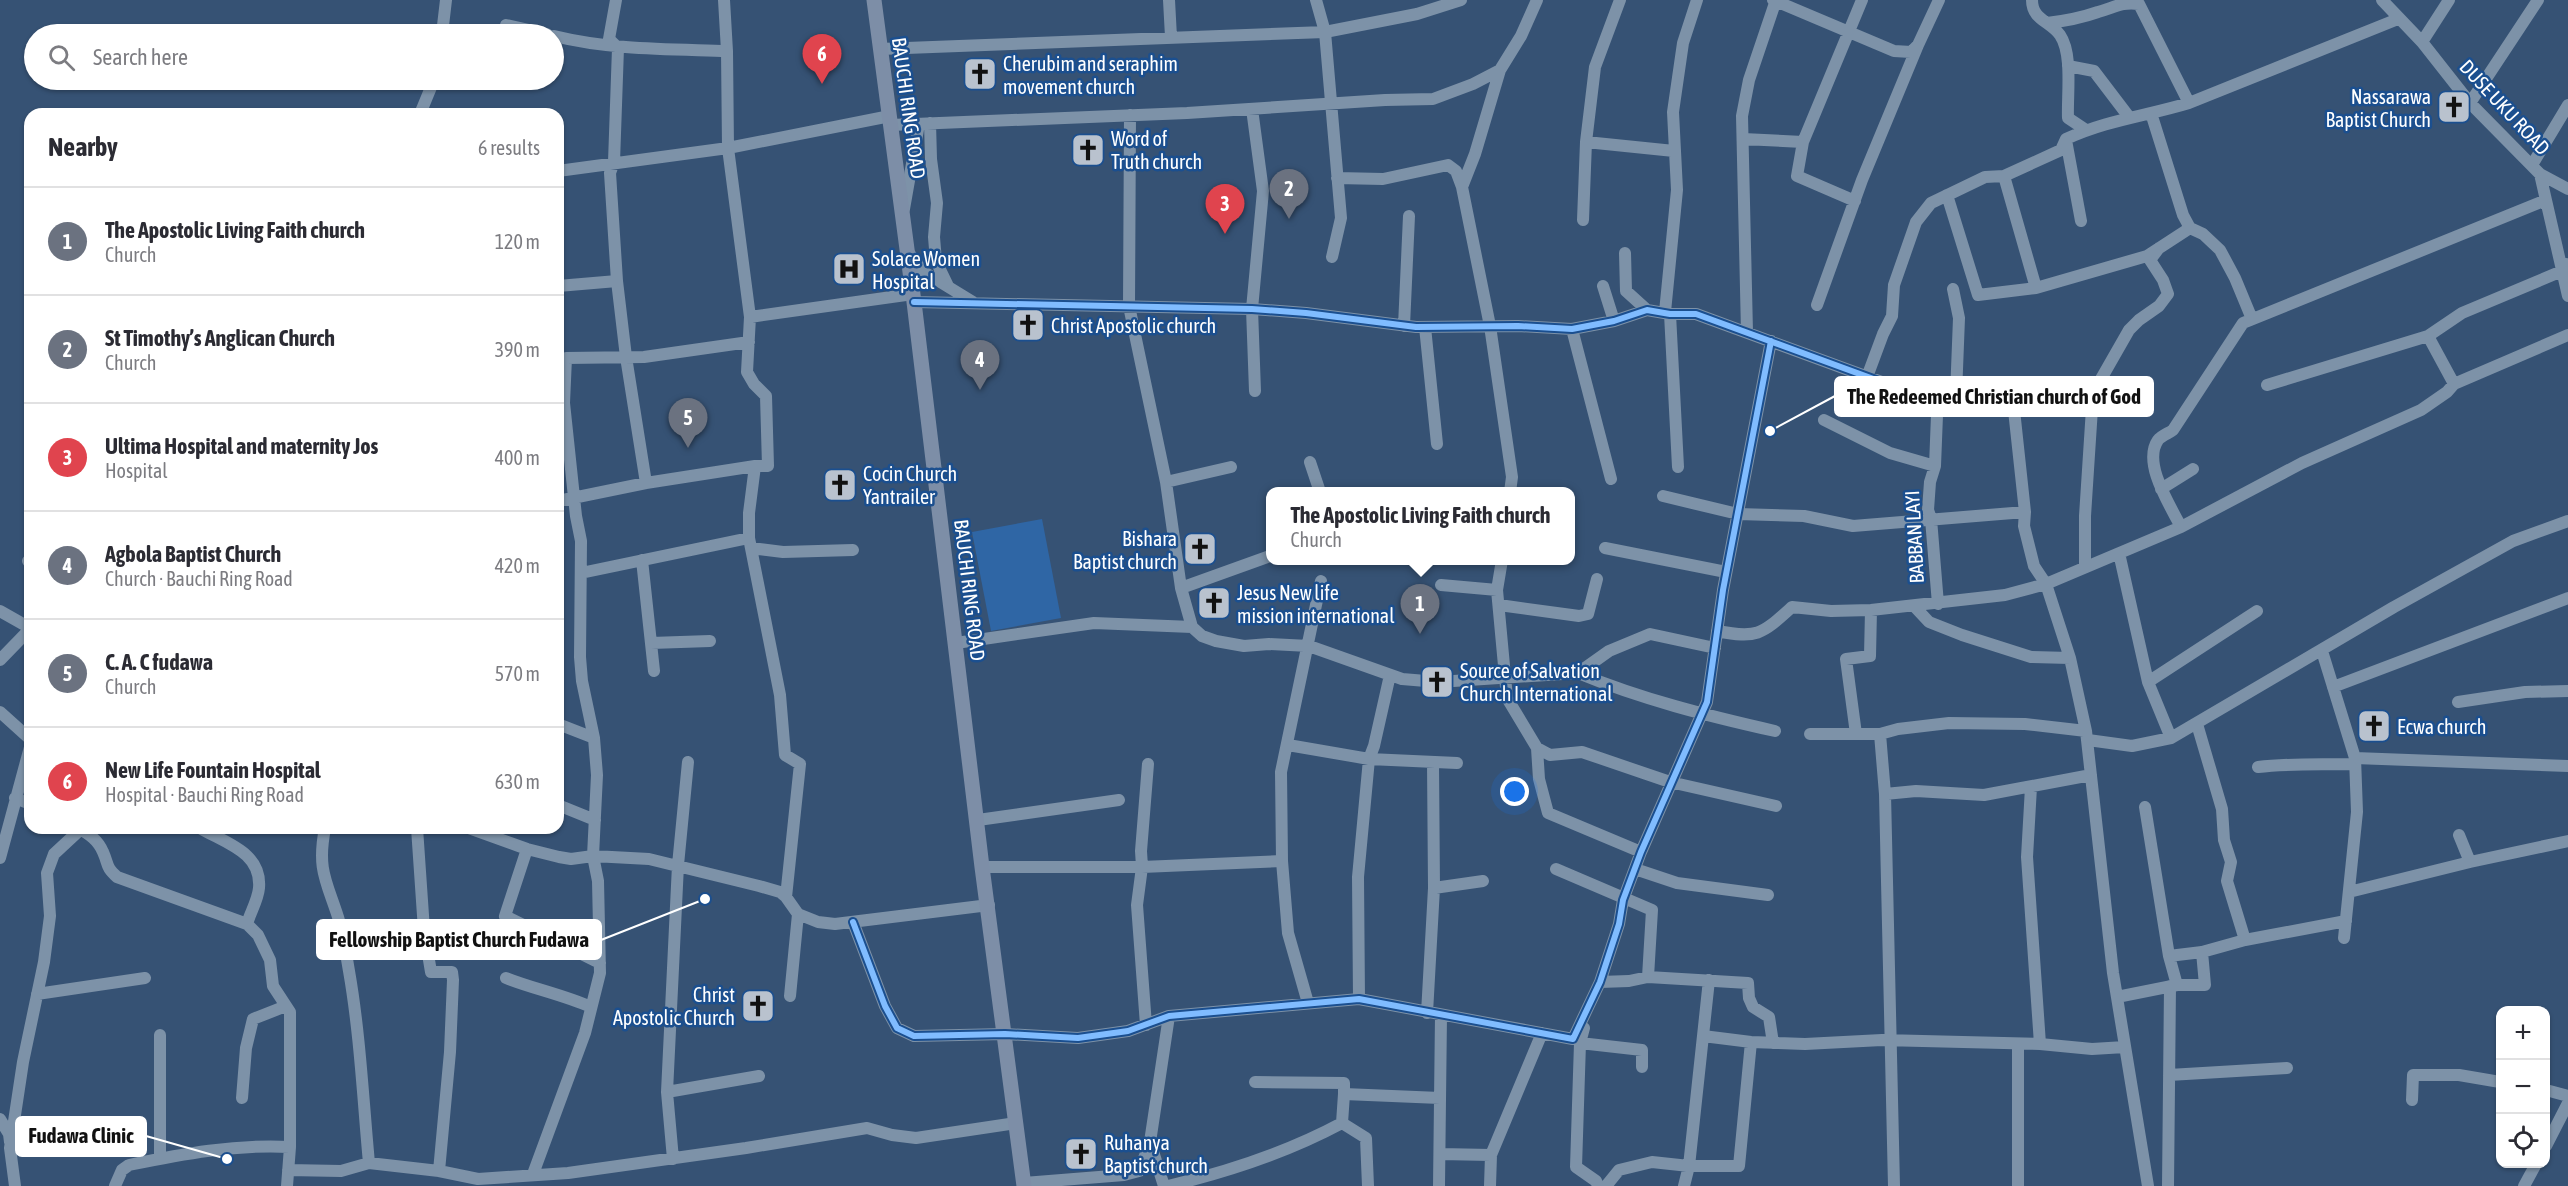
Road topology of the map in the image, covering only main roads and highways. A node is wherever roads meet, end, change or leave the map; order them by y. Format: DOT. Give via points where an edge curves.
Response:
graph roads {
  1 [pos="874,0"];
  2 [pos="1024,1184"];
  1 -- 2 [label="main road, BAUCHI RING ROAD"];
}
